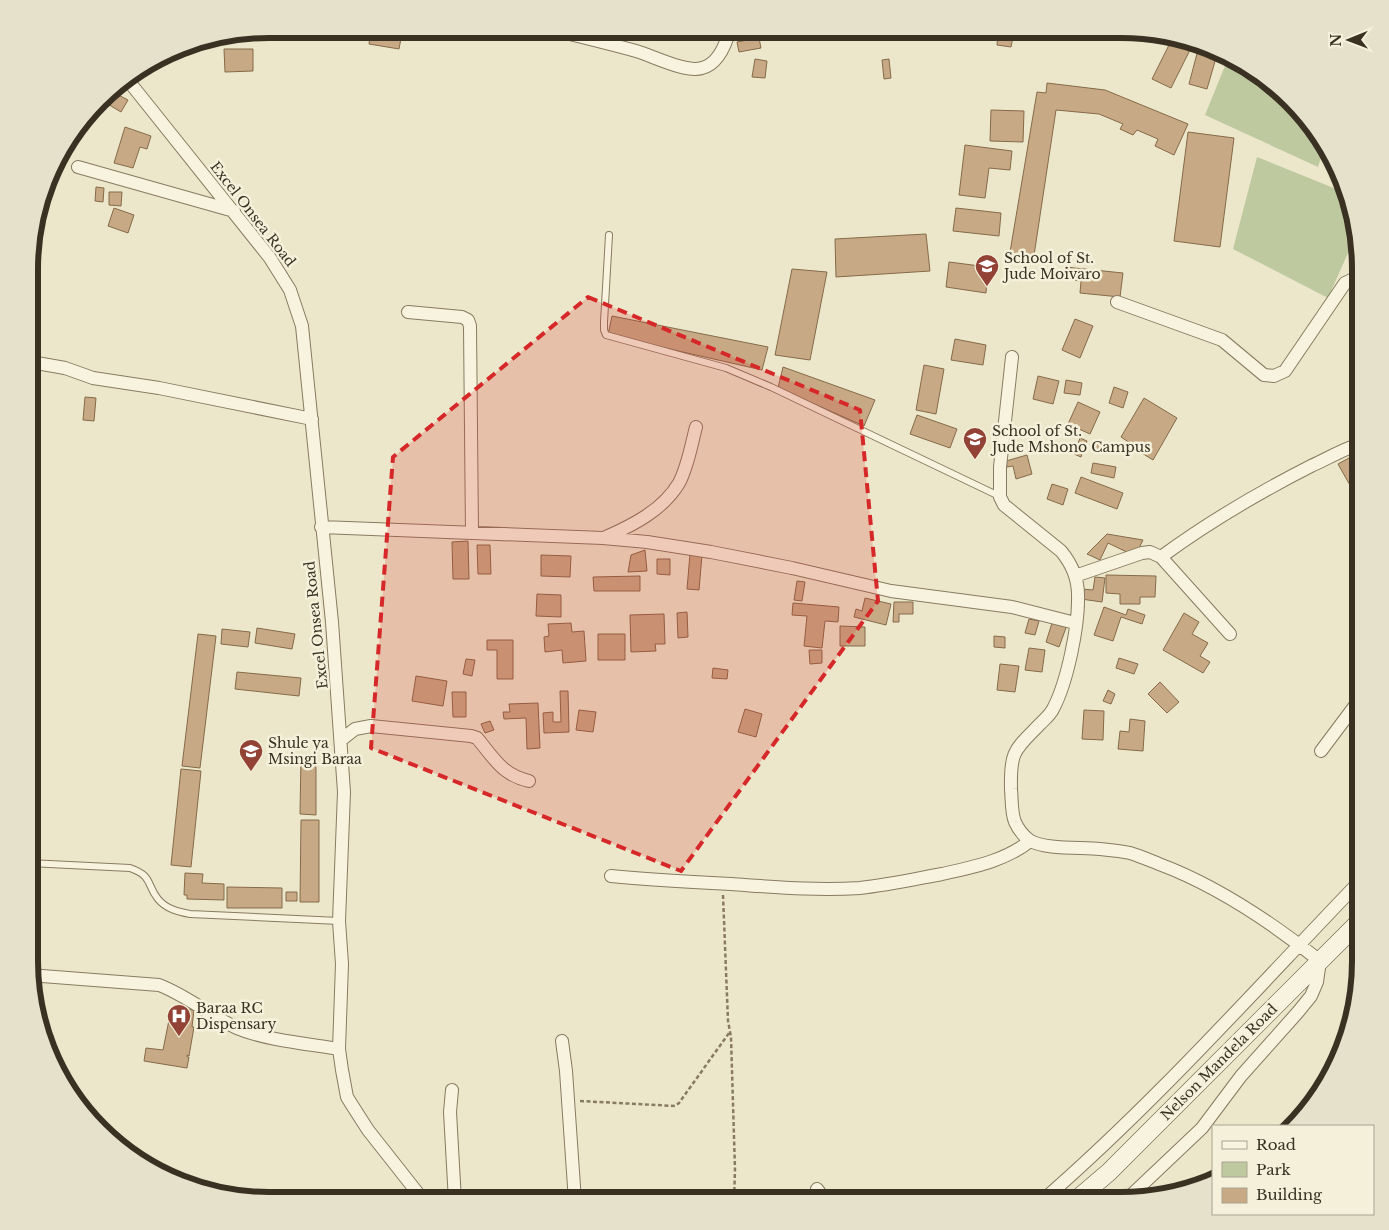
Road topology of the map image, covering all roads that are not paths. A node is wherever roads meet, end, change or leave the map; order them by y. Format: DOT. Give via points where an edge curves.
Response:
graph roads {
  1 [pos="585,38"];
  2 [pos="727,38"];
  3 [pos="130,83"];
  4 [pos="78,167"];
  5 [pos="234,212"];
  6 [pos="609,235"];
  7 [pos="1352,280"];
  8 [pos="1117,302"];
  9 [pos="408,312"];
  10 [pos="1012,357"];
  11 [pos="38,363"];
  12 [pos="312,419"];
  13 [pos="696,427"];
  14 [pos="1352,448"];
  15 [pos="1000,497"];
  16 [pos="322,527"];
  17 [pos="472,533"];
  18 [pos="603,538"];
  19 [pos="1161,557"];
  20 [pos="1075,576"];
  21 [pos="1076,623"];
  22 [pos="1230,634"];
  23 [pos="1352,710"];
  24 [pos="341,740"];
  25 [pos="1321,750"];
  26 [pos="529,781"];
  27 [pos="1030,840"];
  28 [pos="38,864"];
  29 [pos="610,876"];
  30 [pos="1352,890"];
  31 [pos="339,921"];
  32 [pos="1352,929"];
  33 [pos="1300,945"];
  34 [pos="1320,961"];
  35 [pos="38,975"];
  36 [pos="562,1041"];
  37 [pos="339,1049"];
  38 [pos="452,1090"];
  39 [pos="817,1189"];
  40 [pos="417,1192"];
  41 [pos="454,1192"];
  42 [pos="574,1192"];
  43 [pos="819,1192"];
  44 [pos="1052,1192"];
  45 [pos="1085,1192"];
  46 [pos="1134,1192"];
  1 -- 2 [label="street" via="691,69 709,66 723,50"];
  3 -- 5 [label="street, Excel Onsea Road"];
  4 -- 5 [label="street"];
  5 -- 12 [label="street, Excel Onsea Road" via="283,276 296,304 302,326"];
  6 -- 15 [label="lane" via="606,335 726,368"];
  7 -- 8 [label="street" via="1345,284 1285,371 1274,376 1264,375 1222,340"];
  9 -- 17 [label="street" via="462,317 470,326"];
  10 -- 15 [label="street" via="1000,467"];
  11 -- 12 [label="street" via="93,378"];
  12 -- 16 [label="street, Excel Onsea Road"];
  13 -- 18 [label="street" via="682,475 668,497 656,510"];
  14 -- 19 [label="street" via="1251,498"];
  15 -- 20 [label="street" via="1004,504 1061,550"];
  16 -- 17 [label="street"];
  16 -- 24 [label="street, Excel Onsea Road"];
  17 -- 18 [label="street"];
  18 -- 21 [label="street" via="711,552 891,591 1012,607"];
  19 -- 20 [label="street" via="1155,553 1142,553"];
  19 -- 22 [label="street"];
  20 -- 21 [label="street" via="1078,595"];
  21 -- 27 [label="street" via="1062,689 1052,711 1017,747 1012,758 1015,822"];
  23 -- 25 [label="street"];
  24 -- 26 [label="street" via="355,729 371,726 471,736 477,738 513,776"];
  24 -- 31 [label="street, Excel Onsea Road" via="344,792"];
  27 -- 29 [label="street" via="1006,857 987,863 862,888 797,889"];
  27 -- 33 [label="street" via="1067,848 1131,854 1183,873 1259,915"];
  28 -- 31 [label="lane" via="130,868 140,872 167,907 184,913"];
  30 -- 33 [label="street"];
  31 -- 37 [label="street, Excel Onsea Road" via="342,964"];
  32 -- 34 [label="main road, Nelson Mandela Road"];
  33 -- 34 [label="street"];
  33 -- 44 [label="street" via="1157,1093"];
  34 -- 45 [label="main road, Nelson Mandela Road" via="1109,1172"];
  34 -- 46 [label="street" via="1311,996 1241,1076 1202,1128"];
  35 -- 37 [label="street" via="159,985 176,991 253,1034"];
  36 -- 42 [label="street"];
  37 -- 40 [label="street, Excel Onsea Road" via="347,1097 368,1130"];
  38 -- 41 [label="street" via="450,1112"];
  39 -- 43 [label="street"];
}
